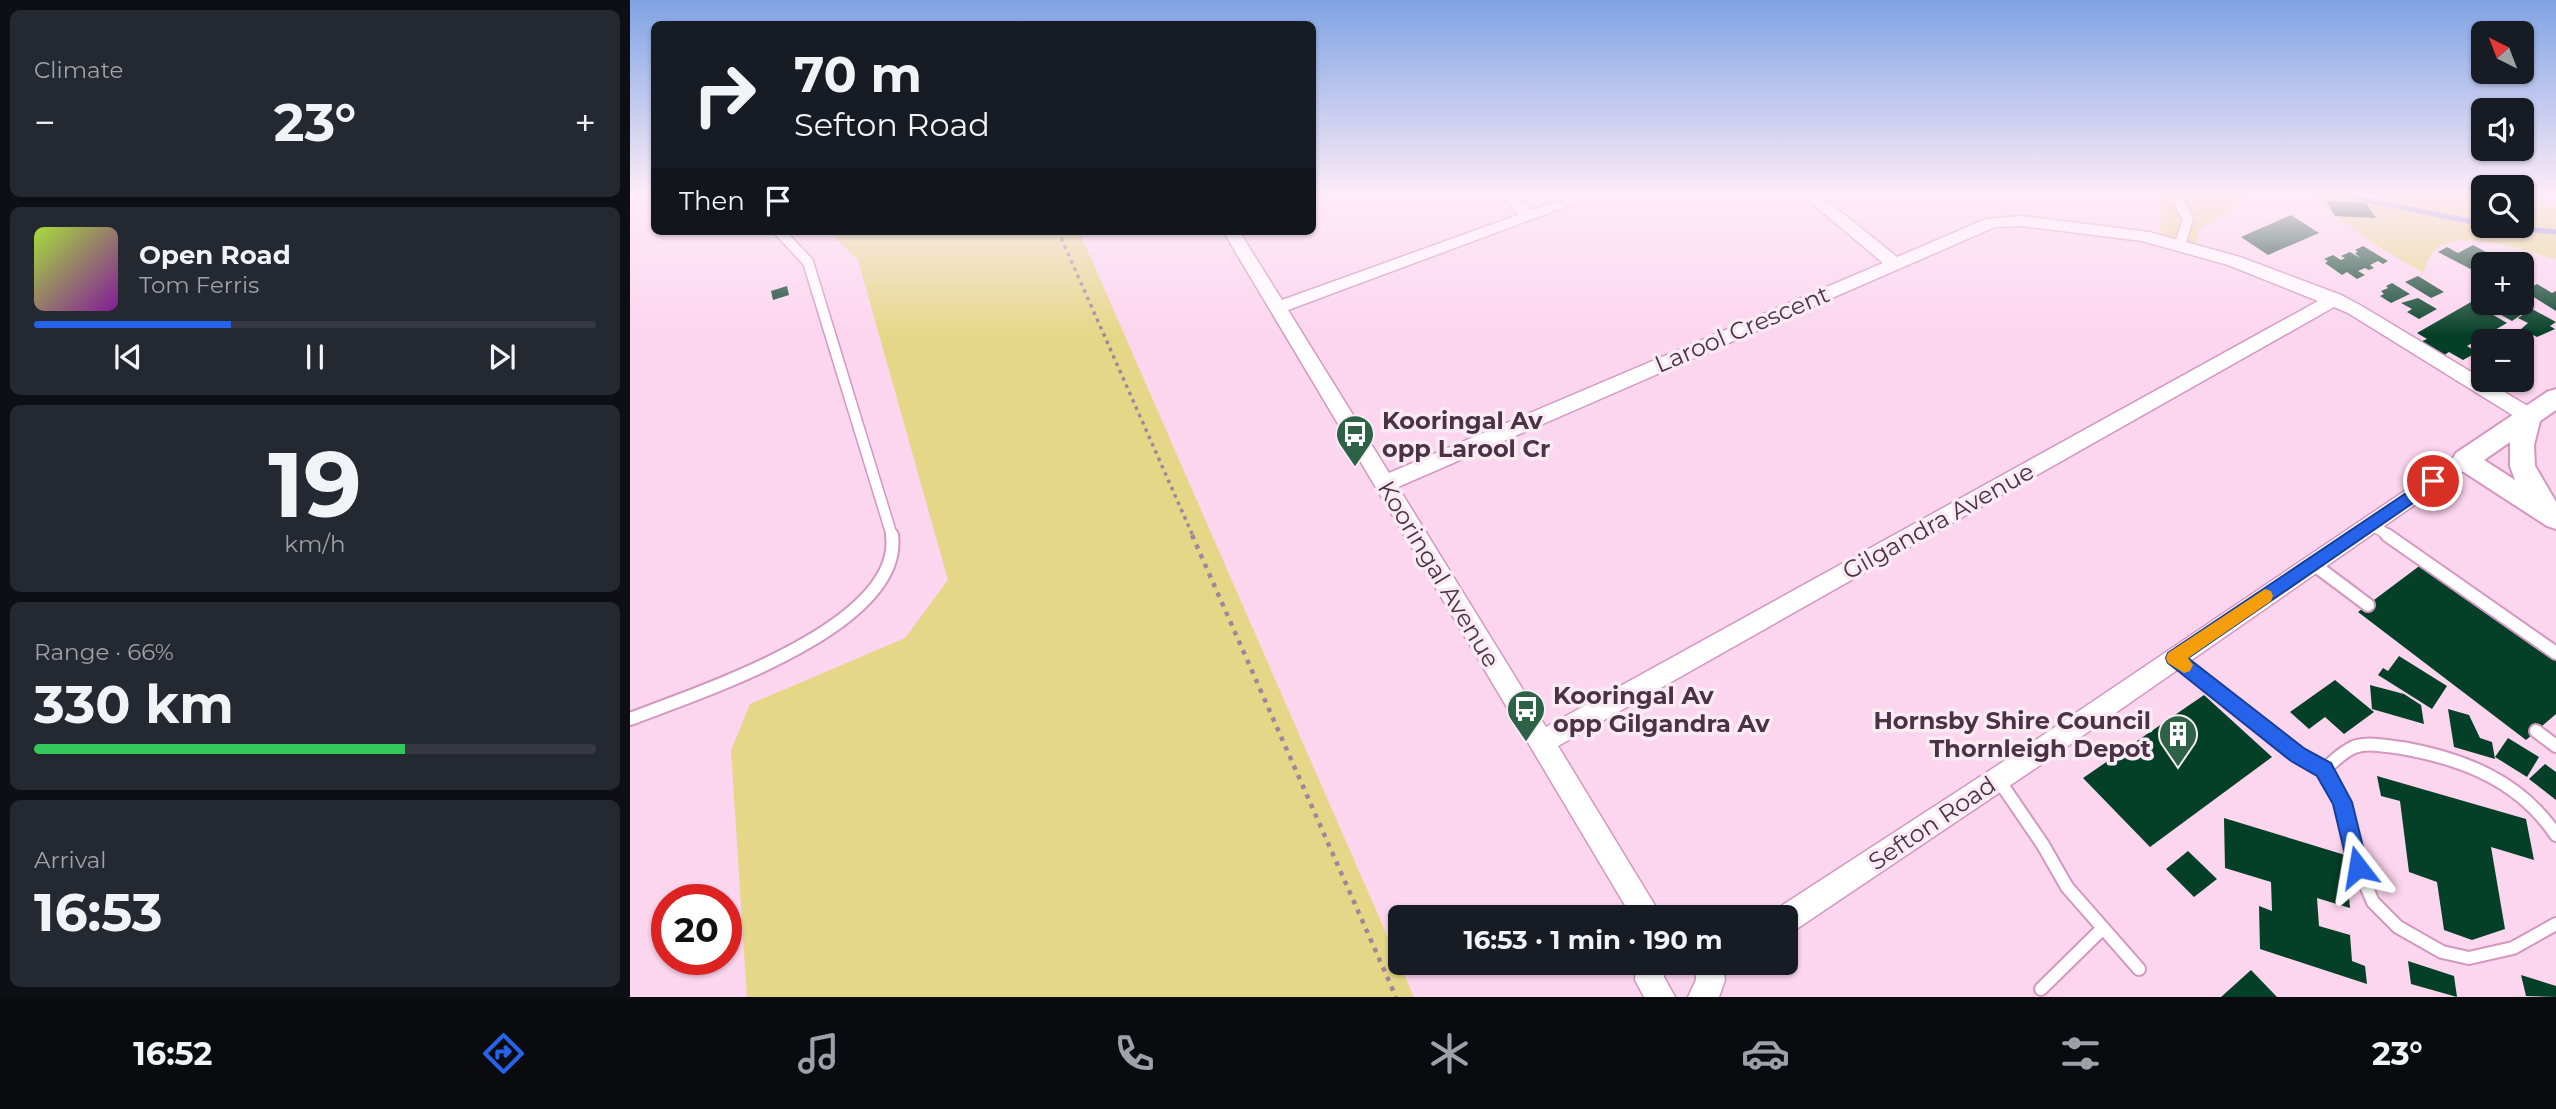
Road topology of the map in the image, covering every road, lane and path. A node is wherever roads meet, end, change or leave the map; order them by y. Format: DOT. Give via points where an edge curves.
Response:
graph roads {
  1 [pos="789,242"];
  2 [pos="1063,242"];
  3 [pos="1237,242"];
  4 [pos="1461,242"];
  5 [pos="1867,242"];
  6 [pos="1945,242"];
  7 [pos="2166,242"];
  8 [pos="2180,244"];
  9 [pos="1894,263"];
  10 [pos="2335,299"];
  11 [pos="1277,308"];
  12 [pos="2556,398"];
  13 [pos="2529,416"];
  14 [pos="2465,460"];
  15 [pos="1384,484"];
  16 [pos="2554,518"];
  17 [pos="2370,523"];
  18 [pos="2312,563"];
  19 [pos="2368,605"];
  20 [pos="2556,653"];
  21 [pos="2175,658"];
  22 [pos="630,719"];
  23 [pos="2536,731"];
  24 [pos="1542,742"];
  25 [pos="2556,746"];
  26 [pos="2324,770"];
  27 [pos="1998,779"];
  28 [pos="2556,835"];
  29 [pos="1640,905"];
  30 [pos="1798,911"];
  31 [pos="2556,924"];
  32 [pos="2103,928"];
  33 [pos="2139,969"];
  34 [pos="1650,975"];
  35 [pos="1712,975"];
  36 [pos="2042,989"];
  37 [pos="1655,996"];
  38 [pos="1396,997"];
  39 [pos="1703,997"];
  1 -- 22 [label="lane" via="808,262 889,521 892,550 888,566 862,604 811,641"];
  2 -- 38 [label="path"];
  3 -- 11 [label="street, Kooringal Avenue"];
  4 -- 11 [label="street"];
  5 -- 9 [label="street"];
  6 -- 9 [label="street, Larool Crescent"];
  7 -- 8 [label="street, Larool Crescent"];
  8 -- 10 [label="street, Larool Crescent"];
  9 -- 15 [label="street, Larool Crescent"];
  10 -- 13 [label="street, Larool Crescent"];
  10 -- 24 [label="street, Gilgandra Avenue"];
  11 -- 15 [label="street, Kooringal Avenue"];
  12 -- 13 [label="street, Sefton Road"];
  13 -- 14 [label="street, Sefton Road"];
  13 -- 16 [label="street" via="2519,454 2525,475"];
  14 -- 16 [label="street"];
  14 -- 17 [label="street, Sefton Road"];
  15 -- 24 [label="street, Kooringal Avenue"];
  17 -- 18 [label="street, Sefton Road"];
  17 -- 20 [label="lane"];
  18 -- 19 [label="lane"];
  18 -- 21 [label="street, Sefton Road"];
  21 -- 26 [label="lane" via="2298,755"];
  21 -- 27 [label="street, Sefton Road"];
  23 -- 25 [label="lane"];
  24 -- 29 [label="street, Kooringal Avenue"];
  26 -- 28 [label="lane" via="2343,753 2360,746 2385,745 2459,761 2500,778 2548,820"];
  26 -- 31 [label="lane" via="2342,802 2358,867 2373,902 2398,927 2442,952 2469,958 2513,948"];
  27 -- 30 [label="street, Sefton Road"];
  27 -- 32 [label="lane" via="2067,887"];
  32 -- 33 [label="lane"];
  32 -- 36 [label="lane"];
  34 -- 37 [label="street"];
  35 -- 39 [label="street"];
}
